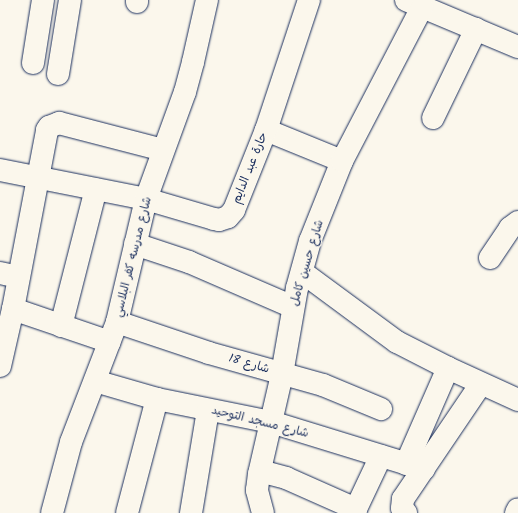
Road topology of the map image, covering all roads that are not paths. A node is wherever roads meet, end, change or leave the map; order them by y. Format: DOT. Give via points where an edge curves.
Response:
graph roads {
  1 [pos="43,0"];
  2 [pos="70,0"];
  3 [pos="207,0"];
  4 [pos="309,0"];
  5 [pos="414,4"];
  6 [pos="476,29"];
  7 [pos="518,47"];
  8 [pos="33,63"];
  9 [pos="58,74"];
  10 [pos="433,118"];
  11 [pos="266,130"];
  12 [pos="163,150"];
  13 [pos="342,161"];
  14 [pos="0,170"];
  15 [pos="38,178"];
  16 [pos="96,189"];
  17 [pos="146,200"];
  18 [pos="518,222"];
  19 [pos="135,244"];
  20 [pos="490,258"];
  21 [pos="302,272"];
  22 [pos="10,275"];
  23 [pos="293,307"];
  24 [pos="13,309"];
  25 [pos="61,326"];
  26 [pos="114,332"];
  27 [pos="0,366"];
  28 [pos="448,368"];
  29 [pos="282,374"];
  30 [pos="95,381"];
  31 [pos="481,384"];
  32 [pos="157,399"];
  33 [pos="518,400"];
  34 [pos="381,409"];
  35 [pos="208,410"];
  36 [pos="271,422"];
  37 [pos="381,456"];
  38 [pos="415,467"];
  39 [pos="260,471"];
  40 [pos="518,509"];
  41 [pos="355,511"];
  42 [pos="52,513"];
  43 [pos="127,513"];
  44 [pos="192,513"];
  45 [pos="262,513"];
  46 [pos="406,513"];
  47 [pos="516,513"];
  1 -- 8 [label="street"];
  2 -- 9 [label="street"];
  3 -- 12 [label="street, شارع مدرسه كفر البلاسي" via="191,70"];
  4 -- 11 [label="street, حارة عبد الدايم"];
  5 -- 6 [label="street"];
  5 -- 13 [label="street, شارع حسين كامل"];
  6 -- 7 [label="street"];
  6 -- 10 [label="street"];
  11 -- 13 [label="street"];
  11 -- 17 [label="street, حارة عبد الدايم" via="234,210 228,217 214,219"];
  12 -- 15 [label="street" via="56,123 47,130"];
  12 -- 17 [label="street, شارع مدرسه كفر البلاسي"];
  13 -- 21 [label="street, شارع حسين كامل" via="310,241"];
  14 -- 15 [label="street, حارة عبد الدايم"];
  15 -- 16 [label="street, حارة عبد الدايم"];
  15 -- 22 [label="street"];
  16 -- 17 [label="street, حارة عبد الدايم"];
  16 -- 25 [label="street"];
  17 -- 19 [label="street, شارع مدرسه كفر البلاسي"];
  18 -- 20 [label="street" via="510,228"];
  19 -- 23 [label="street" via="189,262"];
  19 -- 26 [label="street, شارع مدرسه كفر البلاسي"];
  21 -- 23 [label="street, شارع حسين كامل"];
  21 -- 28 [label="street" via="397,342"];
  22 -- 24 [label="street"];
  23 -- 29 [label="street, شارع حسين كامل"];
  24 -- 25 [label="street, شارع 18"];
  24 -- 27 [label="street"];
  25 -- 26 [label="street, شارع 18"];
  26 -- 29 [label="street, شارع 18" via="177,343"];
  26 -- 30 [label="street, شارع مدرسه كفر البلاسي"];
  28 -- 31 [label="street"];
  28 -- 38 [label="street"];
  29 -- 34 [label="street, شارع 18" via="323,385"];
  29 -- 36 [label="street, شارع حسين كامل"];
  30 -- 32 [label="street, شارع مسجد التوحيد"];
  30 -- 42 [label="street, شارع مدرسه كفر البلاسي" via="71,442"];
  31 -- 33 [label="street"];
  31 -- 38 [label="street"];
  32 -- 35 [label="street, شارع مسجد التوحيد"];
  32 -- 43 [label="street"];
  35 -- 36 [label="street, شارع مسجد التوحيد"];
  35 -- 44 [label="street"];
  36 -- 37 [label="street, شارع مسجد التوحيد"];
  36 -- 39 [label="street, شارع حسين كامل"];
  37 -- 38 [label="street, شارع مسجد التوحيد"];
  37 -- 41 [label="street"];
  38 -- 46 [label="street" via="402,499 402,508"];
  39 -- 41 [label="street" via="296,482"];
  39 -- 45 [label="street, شارع حسين كامل" via="257,490"];
  40 -- 47 [label="street"];
}
